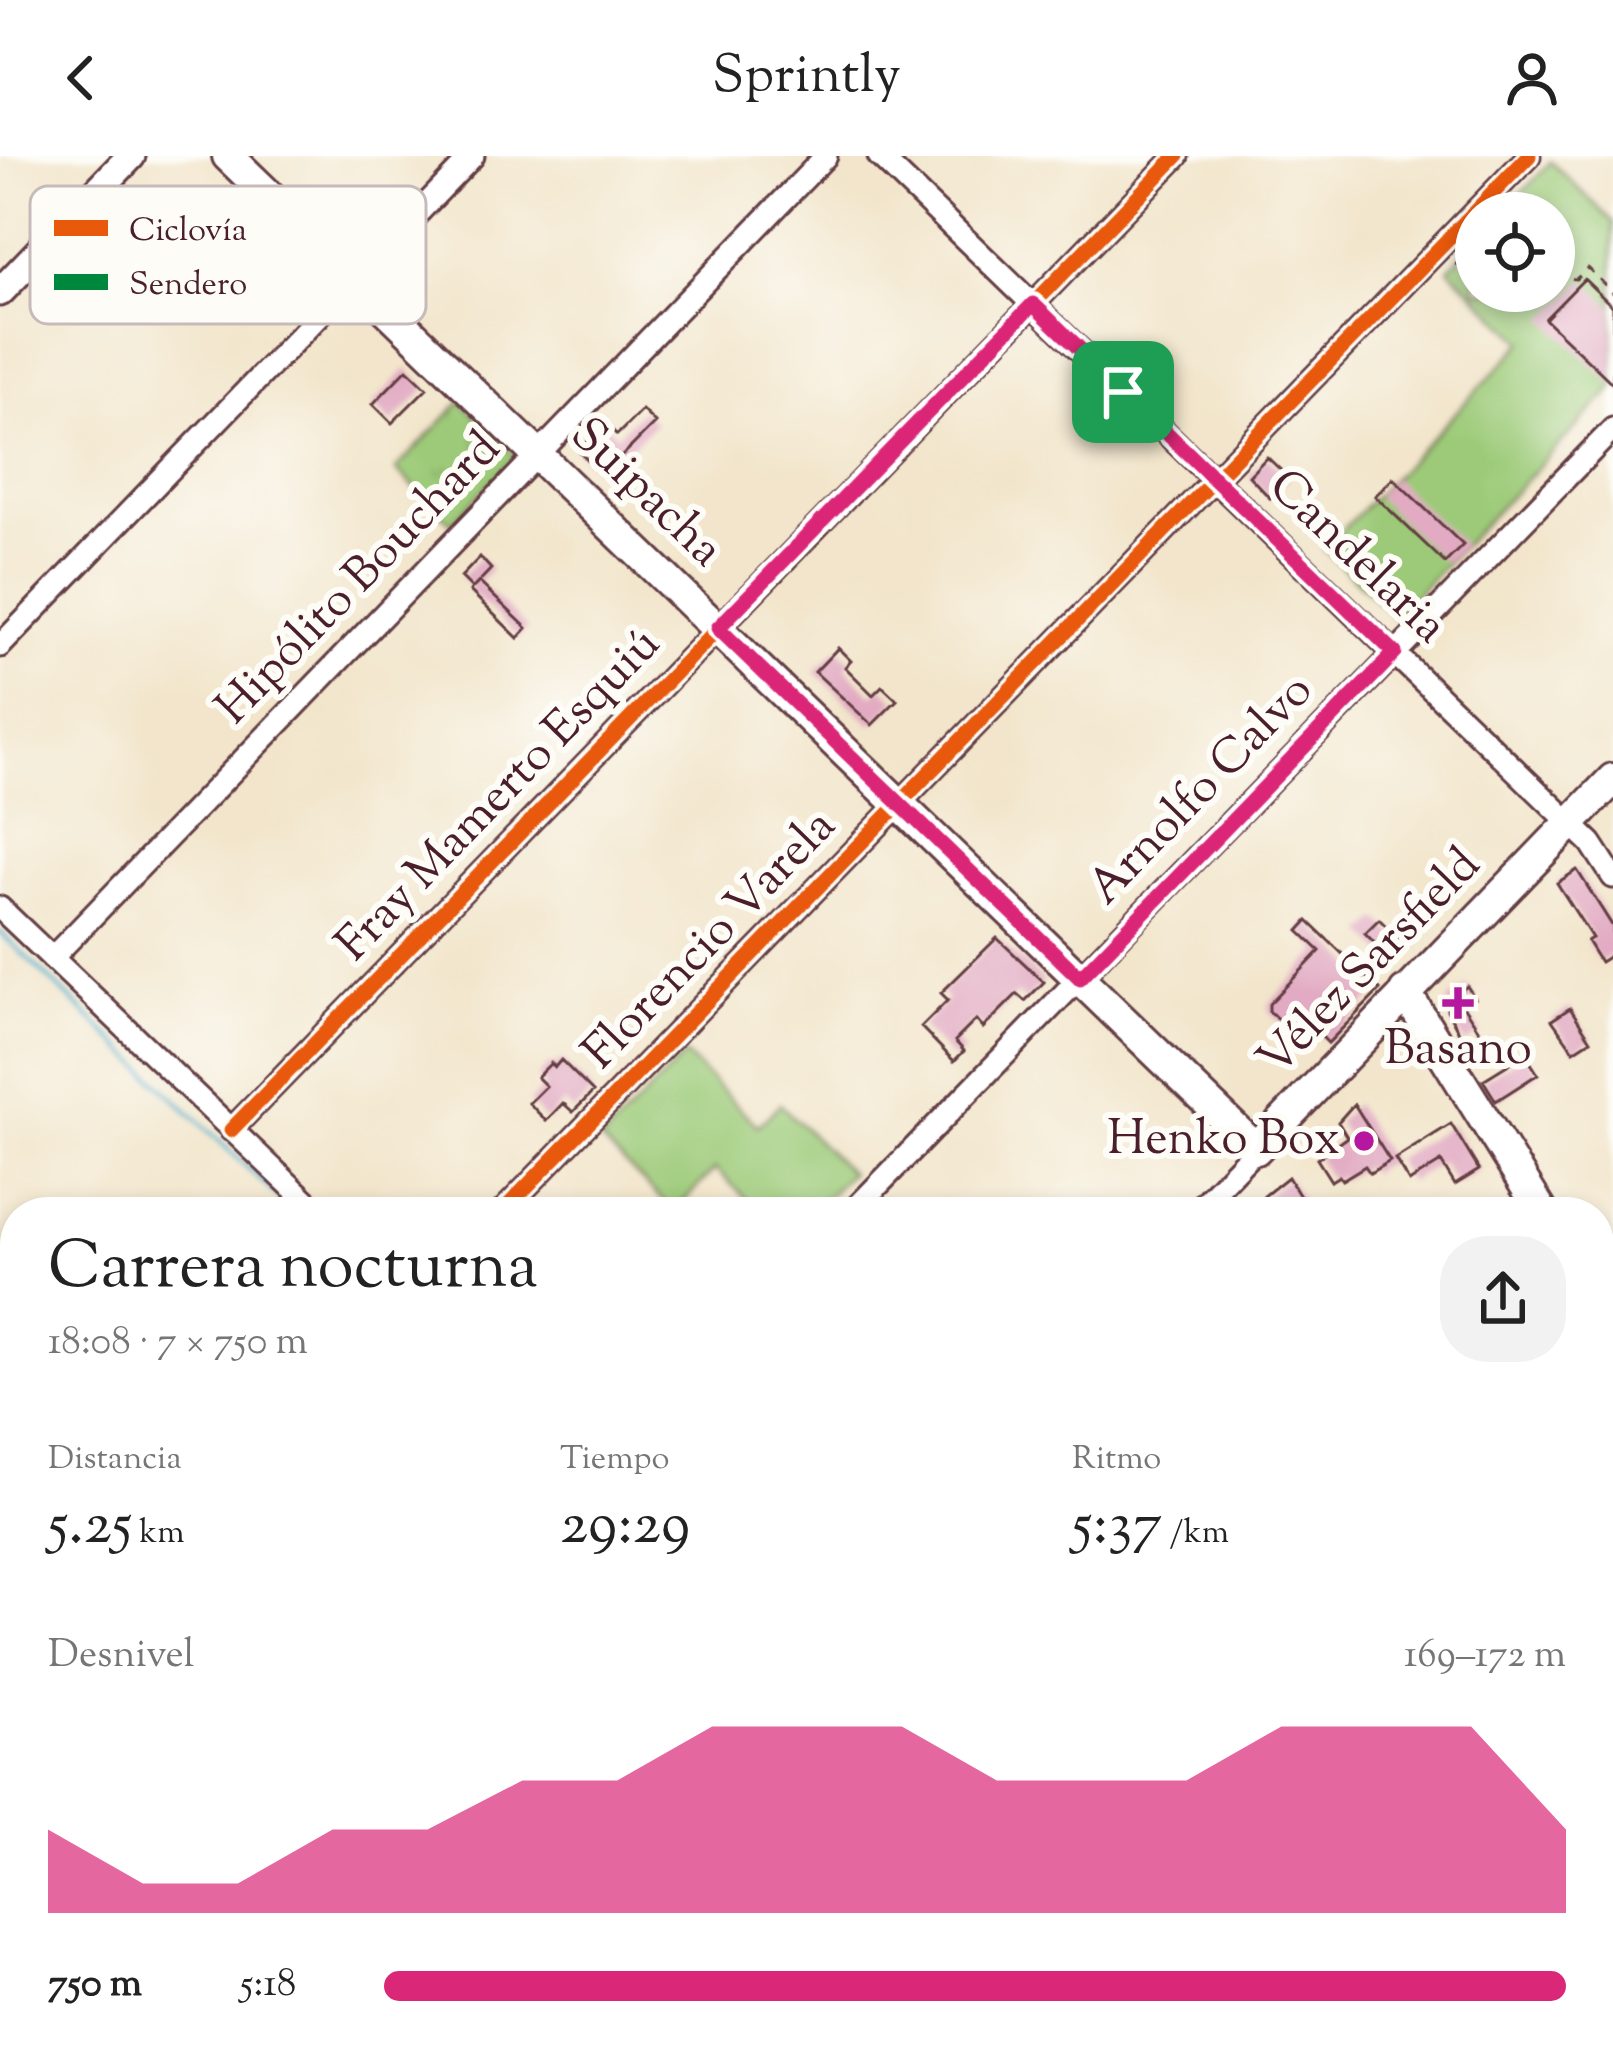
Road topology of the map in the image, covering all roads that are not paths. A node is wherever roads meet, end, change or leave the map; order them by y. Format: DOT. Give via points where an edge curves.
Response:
graph roads {
  1 [pos="131,156"];
  2 [pos="228,156"];
  3 [pos="473,156"];
  4 [pos="826,156"];
  5 [pos="879,156"];
  6 [pos="1177,156"];
  7 [pos="1529,156"];
  8 [pos="102,186"];
  9 [pos="259,186"];
  10 [pos="426,205"];
  11 [pos="30,261"];
  12 [pos="0,292"];
  13 [pos="1033,304"];
  14 [pos="311,324"];
  15 [pos="403,324"];
  16 [pos="1613,429"];
  17 [pos="539,455"];
  18 [pos="1214,479"];
  19 [pos="718,628"];
  20 [pos="0,646"];
  21 [pos="1395,653"];
  22 [pos="1613,779"];
  23 [pos="899,803"];
  24 [pos="1570,823"];
  25 [pos="1613,877"];
  26 [pos="0,908"];
  27 [pos="52,958"];
  28 [pos="1080,978"];
  29 [pos="1405,992"];
  30 [pos="231,1130"];
  31 [pos="1256,1149"];
  32 [pos="302,1197"];
  33 [pos="517,1197"];
  34 [pos="867,1197"];
  35 [pos="1210,1197"];
  36 [pos="1533,1197"];
  1 -- 8 [label="street"];
  2 -- 9 [label="main road, Suipacha"];
  3 -- 10 [label="street"];
  4 -- 17 [label="street, Hipólito Bouchard"];
  5 -- 13 [label="street, Candelaria"];
  6 -- 13 [label="street, Fray Mamerto Esquiú"];
  7 -- 18 [label="street, Florencio Varela"];
  11 -- 12 [label="street"];
  13 -- 18 [label="street, Candelaria"];
  13 -- 19 [label="street, Fray Mamerto Esquiú"];
  14 -- 20 [label="street"];
  15 -- 17 [label="main road, Suipacha"];
  16 -- 21 [label="street, Arnolfo Calvo"];
  17 -- 19 [label="main road, Suipacha"];
  17 -- 27 [label="street, Hipólito Bouchard"];
  18 -- 21 [label="street, Candelaria"];
  18 -- 23 [label="street, Florencio Varela"];
  19 -- 23 [label="main road, Suipacha"];
  19 -- 30 [label="street, Fray Mamerto Esquiú"];
  21 -- 24 [label="street, Candelaria"];
  21 -- 28 [label="street, Arnolfo Calvo"];
  22 -- 24 [label="main road, Vélez Sarsfield"];
  23 -- 28 [label="main road, Suipacha"];
  23 -- 33 [label="street, Florencio Varela"];
  24 -- 25 [label="street, Candelaria"];
  24 -- 29 [label="main road, Vélez Sarsfield"];
  26 -- 27 [label="street"];
  27 -- 30 [label="street"];
  28 -- 31 [label="main road, Suipacha"];
  28 -- 34 [label="street, Arnolfo Calvo"];
  29 -- 31 [label="main road, Vélez Sarsfield"];
  29 -- 36 [label="main road"];
  30 -- 32 [label="street"];
  31 -- 35 [label="street, Vélez Sarsfield"];
}
